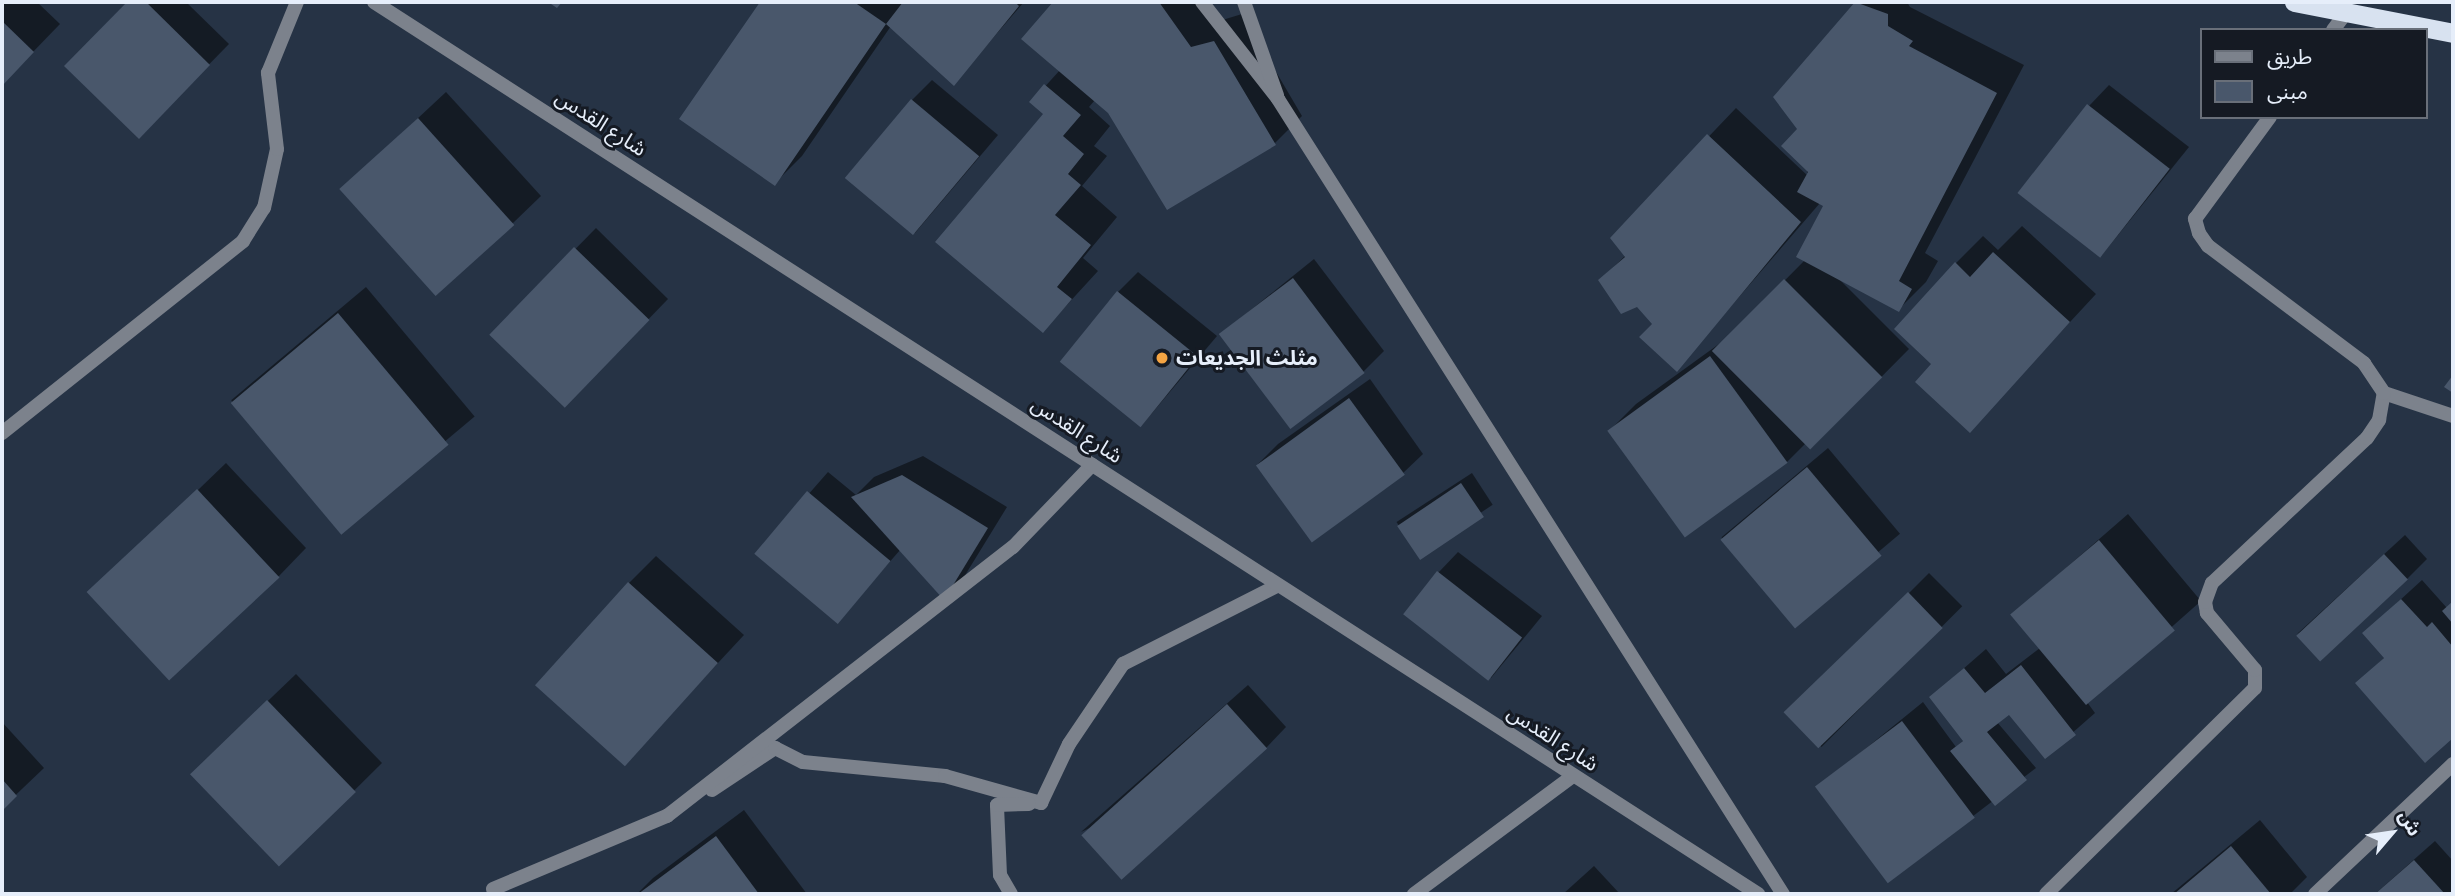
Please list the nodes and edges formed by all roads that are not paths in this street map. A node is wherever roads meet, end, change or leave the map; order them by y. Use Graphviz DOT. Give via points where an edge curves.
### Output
graph roads {
  1 [pos="297,2"];
  2 [pos="374,2"];
  3 [pos="1202,2"];
  4 [pos="1244,2"];
  5 [pos="2294,2"];
  6 [pos="2346,12"];
  7 [pos="2334,28"];
  8 [pos="2453,33"];
  9 [pos="1278,99"];
  10 [pos="2269,119"];
  11 [pos="2384,393"];
  12 [pos="2453,416"];
  13 [pos="2,433"];
  14 [pos="1092,464"];
  15 [pos="1277,586"];
  16 [pos="2453,764"];
  17 [pos="1573,776"];
  18 [pos="1041,803"];
  19 [pos="667,816"];
  20 [pos="493,889"];
  21 [pos="1012,894"];
  22 [pos="1414,894"];
  23 [pos="1758,894"];
  24 [pos="1783,894"];
  25 [pos="2046,894"];
  26 [pos="2315,894"];
  1 -- 13 [label="street" via="268,73 276,149 264,208 243,241"];
  2 -- 14 [label="street, شارع القدس"];
  3 -- 9 [label="street"];
  4 -- 9 [label="street"];
  5 -- 6 [label="highway"];
  6 -- 7 [label="street"];
  6 -- 8 [label="highway"];
  9 -- 24 [label="street"];
  10 -- 11 [label="street" via="2195,219 2199,233 2208,246 2364,362"];
  11 -- 12 [label="street"];
  11 -- 25 [label="street" via="2379,420 2368,438 2212,583 2205,602 2207,613 2255,670 2255,688"];
  14 -- 15 [label="street, شارع القدس"];
  14 -- 19 [label="street" via="1013,547"];
  15 -- 17 [label="street, شارع القدس"];
  15 -- 18 [label="street" via="1123,664 1069,744"];
  16 -- 26 [label="street"];
  17 -- 22 [label="street"];
  17 -- 23 [label="street, شارع القدس"];
  18 -- 19 [label="street" via="945,776 803,762 775,748 746,771"];
  18 -- 21 [label="street" via="997,805 1000,875"];
  19 -- 20 [label="street"];
}
